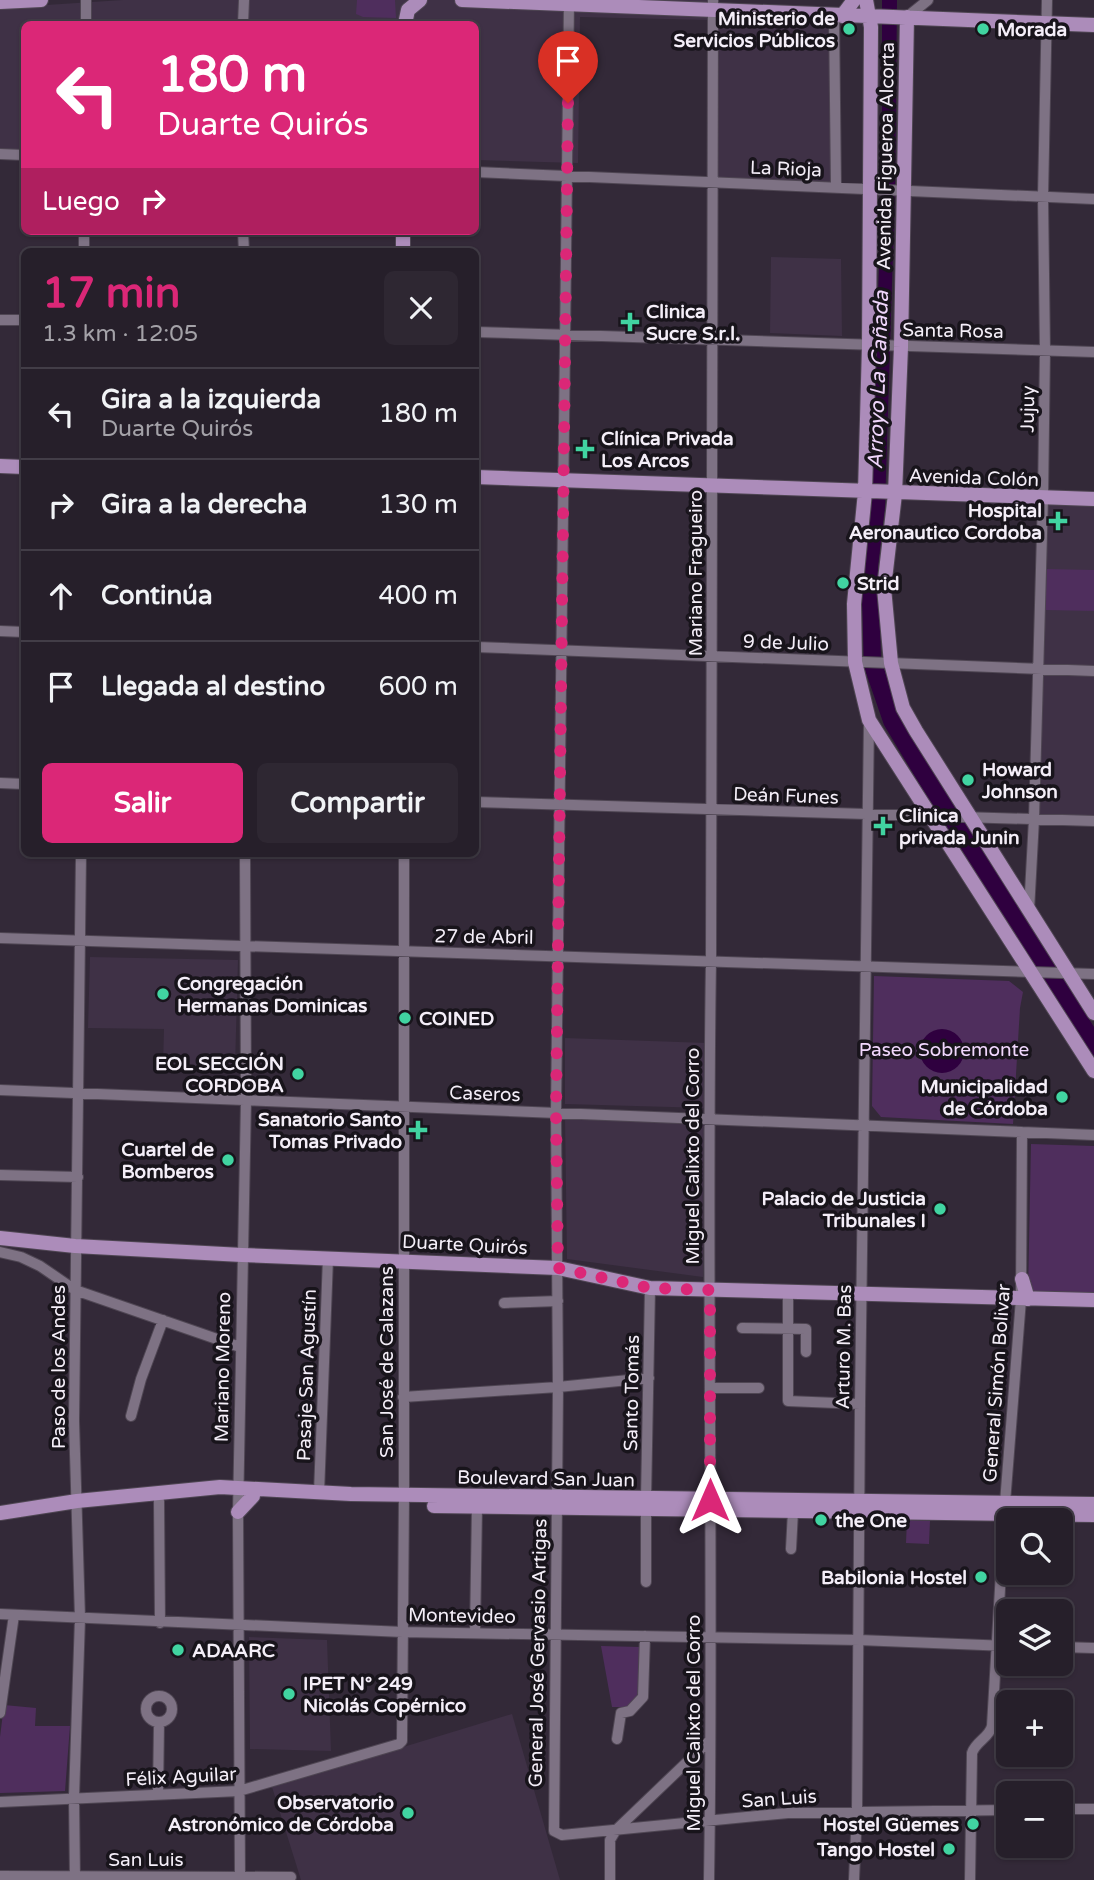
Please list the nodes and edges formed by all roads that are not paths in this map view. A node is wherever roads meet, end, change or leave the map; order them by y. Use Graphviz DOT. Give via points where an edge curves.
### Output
graph roads {
  1 [pos="41,0"];
  2 [pos="86,0"];
  3 [pos="244,0"];
  4 [pos="401,0"];
  5 [pos="420,0"];
  6 [pos="463,0"];
  7 [pos="854,0"];
  8 [pos="866,0"];
  9 [pos="928,0"];
  10 [pos="1047,0"];
  11 [pos="0,2"];
  12 [pos="569,3"];
  13 [pos="714,5"];
  14 [pos="838,16"];
  15 [pos="869,16"];
  16 [pos="906,17"];
  17 [pos="86,21"];
  18 [pos="243,21"];
  19 [pos="404,21"];
  20 [pos="405,21"];
  21 [pos="1047,23"];
  22 [pos="1094,25"];
  23 [pos="0,154"];
  24 [pos="21,155"];
  25 [pos="479,172"];
  26 [pos="567,176"];
  27 [pos="713,183"];
  28 [pos="836,188"];
  29 [pos="872,189"];
  30 [pos="902,190"];
  31 [pos="1043,197"];
  32 [pos="1094,200"];
  33 [pos="0,320"];
  34 [pos="21,320"];
  35 [pos="479,332"];
  36 [pos="565,334"];
  37 [pos="713,339"];
  38 [pos="869,346"];
  39 [pos="901,347"];
  40 [pos="1045,350"];
  41 [pos="1094,352"];
  42 [pos="0,457"];
  43 [pos="21,458"];
  44 [pos="0,466"];
  45 [pos="21,467"];
  46 [pos="479,477"];
  47 [pos="563,480"];
  48 [pos="712,485"];
  49 [pos="865,492"];
  50 [pos="895,494"];
  51 [pos="1043,498"];
  52 [pos="1094,499"];
  53 [pos="0,631"];
  54 [pos="21,632"];
  55 [pos="479,648"];
  56 [pos="561,651"];
  57 [pos="712,657"];
  58 [pos="855,662"];
  59 [pos="891,663"];
  60 [pos="1038,668"];
  61 [pos="1094,671"];
  62 [pos="869,720"];
  63 [pos="0,783"];
  64 [pos="21,784"];
  65 [pos="479,803"];
  66 [pos="559,804"];
  67 [pos="712,810"];
  68 [pos="867,815"];
  69 [pos="931,818"];
  70 [pos="971,819"];
  71 [pos="1034,819"];
  72 [pos="1094,821"];
  73 [pos="81,857"];
  74 [pos="245,857"];
  75 [pos="404,857"];
  76 [pos="1029,911"];
  77 [pos="0,938"];
  78 [pos="80,940"];
  79 [pos="246,946"];
  80 [pos="405,952"];
  81 [pos="559,956"];
  82 [pos="711,961"];
  83 [pos="866,966"];
  84 [pos="1031,971"];
  85 [pos="1071,974"];
  86 [pos="1094,974"];
  87 [pos="1094,1013"];
  88 [pos="1094,1071"];
  89 [pos="0,1090"];
  90 [pos="79,1093"];
  91 [pos="246,1100"];
  92 [pos="403,1108"];
  93 [pos="556,1113"];
  94 [pos="708,1119"];
  95 [pos="864,1125"];
  96 [pos="1022,1132"];
  97 [pos="1094,1135"];
  98 [pos="0,1175"];
  99 [pos="78,1177"];
  100 [pos="0,1238"];
  101 [pos="75,1246"];
  102 [pos="0,1252"];
  103 [pos="242,1255"];
  104 [pos="328,1258"];
  105 [pos="404,1260"];
  106 [pos="558,1268"];
  107 [pos="1022,1279"];
  108 [pos="650,1288"];
  109 [pos="75,1290"];
  110 [pos="710,1290"];
  111 [pos="788,1292"];
  112 [pos="861,1295"];
  113 [pos="1024,1299"];
  114 [pos="1094,1300"];
  115 [pos="558,1301"];
  116 [pos="504,1303"];
  117 [pos="163,1320"];
  118 [pos="742,1328"];
  119 [pos="789,1328"];
  120 [pos="240,1347"];
  121 [pos="806,1352"];
  122 [pos="649,1378"];
  123 [pos="558,1387"];
  124 [pos="710,1388"];
  125 [pos="759,1388"];
  126 [pos="403,1397"];
  127 [pos="860,1404"];
  128 [pos="131,1416"];
  129 [pos="243,1493"];
  130 [pos="319,1493"];
  131 [pos="404,1500"];
  132 [pos="159,1501"];
  133 [pos="556,1503"];
  134 [pos="646,1504"];
  135 [pos="1094,1504"];
  136 [pos="710,1505"];
  137 [pos="77,1506"];
  138 [pos="477,1506"];
  139 [pos="860,1507"];
  140 [pos="1005,1508"];
  141 [pos="793,1511"];
  142 [pos="238,1512"];
  143 [pos="0,1513"];
  144 [pos="1073,1513"];
  145 [pos="1094,1515"];
  146 [pos="0,1521"];
  147 [pos="791,1549"];
  148 [pos="646,1582"];
  149 [pos="0,1614"];
  150 [pos="14,1615"];
  151 [pos="80,1618"];
  152 [pos="160,1623"];
  153 [pos="239,1626"];
  154 [pos="403,1632"];
  155 [pos="475,1633"];
  156 [pos="555,1634"];
  157 [pos="645,1636"];
  158 [pos="711,1637"];
  159 [pos="859,1640"];
  160 [pos="996,1646"];
  161 [pos="1073,1647"];
  162 [pos="1094,1648"];
  163 [pos="998,1676"];
  164 [pos="0,1713"];
  165 [pos="159,1722"];
  166 [pos="617,1739"];
  167 [pos="709,1741"];
  168 [pos="399,1744"];
  169 [pos="239,1791"];
  170 [pos="158,1795"];
  171 [pos="74,1797"];
  172 [pos="0,1802"];
  173 [pos="1094,1809"];
  174 [pos="996,1810"];
  175 [pos="1073,1810"];
  176 [pos="857,1811"];
  177 [pos="971,1811"];
  178 [pos="710,1820"];
  179 [pos="615,1830"];
  180 [pos="554,1831"];
  181 [pos="0,1876"];
  182 [pos="292,1877"];
  183 [pos="75,1878"];
  184 [pos="240,1878"];
  185 [pos="610,1880"];
  186 [pos="709,1880"];
  187 [pos="854,1880"];
  188 [pos="970,1880"];
  1 -- 11 [label="main road"];
  2 -- 17 [label="street"];
  3 -- 18 [label="street"];
  4 -- 19 [label="main road"];
  5 -- 20 [label="main road" via="408,10"];
  6 -- 12 [label="main road"];
  7 -- 14 [label="main road"];
  8 -- 15 [label="main road, Avenida Figueroa Alcorta"];
  9 -- 16 [label="street"];
  10 -- 21 [label="street, Jujuy"];
  12 -- 13 [label="main road"];
  12 -- 26 [label="street, General José Gervasio Artigas"];
  13 -- 14 [label="main road"];
  13 -- 27 [label="street, Mariano Fragueiro"];
  14 -- 15 [label="main road"];
  14 -- 28 [label="street"];
  15 -- 16 [label="main road"];
  15 -- 29 [label="main road, Avenida Figueroa Alcorta"];
  16 -- 21 [label="main road"];
  16 -- 30 [label="main road, Avenida Figueroa Alcorta"];
  21 -- 22 [label="main road"];
  21 -- 31 [label="street, Jujuy"];
  23 -- 24 [label="street"];
  25 -- 26 [label="street, La Rioja"];
  26 -- 27 [label="street, La Rioja"];
  26 -- 36 [label="street, General José Gervasio Artigas"];
  27 -- 28 [label="street, La Rioja"];
  27 -- 37 [label="street, Mariano Fragueiro"];
  28 -- 29 [label="street, La Rioja"];
  29 -- 30 [label="street, La Rioja"];
  29 -- 38 [label="main road, Avenida Figueroa Alcorta"];
  30 -- 31 [label="street, La Rioja"];
  30 -- 39 [label="main road, Avenida Figueroa Alcorta"];
  31 -- 32 [label="street, La Rioja"];
  31 -- 40 [label="street, Jujuy"];
  33 -- 34 [label="street"];
  35 -- 36 [label="street, Santa Rosa"];
  36 -- 37 [label="street, Santa Rosa"];
  36 -- 47 [label="street, General José Gervasio Artigas"];
  37 -- 38 [label="street, Santa Rosa"];
  37 -- 48 [label="street, Mariano Fragueiro"];
  38 -- 39 [label="street, Santa Rosa"];
  38 -- 49 [label="main road, Avenida Figueroa Alcorta"];
  39 -- 40 [label="street, Santa Rosa"];
  39 -- 50 [label="main road, Avenida Figueroa Alcorta"];
  40 -- 41 [label="street, Santa Rosa"];
  40 -- 51 [label="street, Jujuy"];
  42 -- 43 [label="main road"];
  44 -- 45 [label="main road"];
  46 -- 47 [label="main road, Avenida Colón"];
  47 -- 48 [label="main road, Avenida Colón"];
  47 -- 56 [label="street, General José Gervasio Artigas"];
  48 -- 49 [label="main road, Avenida Colón"];
  48 -- 57 [label="street, Mariano Fragueiro"];
  49 -- 50 [label="main road, Avenida Colón"];
  49 -- 58 [label="main road, Avenida Figueroa Alcorta" via="854,589"];
  50 -- 51 [label="main road, Avenida Colón"];
  50 -- 59 [label="main road, Avenida Figueroa Alcorta" via="884,588"];
  51 -- 52 [label="main road, Avenida Colón"];
  51 -- 60 [label="street, Jujuy"];
  53 -- 54 [label="street"];
  55 -- 56 [label="street, 9 de Julio"];
  56 -- 57 [label="street, 9 de Julio"];
  56 -- 66 [label="street, General José Gervasio Artigas"];
  57 -- 58 [label="street, 9 de Julio"];
  57 -- 67 [label="street, Mariano Fragueiro"];
  58 -- 59 [label="street, 9 de Julio"];
  58 -- 62 [label="main road, Avenida Figueroa Alcorta"];
  59 -- 60 [label="street, 9 de Julio"];
  59 -- 70 [label="main road, Avenida Figueroa Alcorta" via="903,708"];
  60 -- 61 [label="street, 9 de Julio"];
  60 -- 71 [label="street, Jujuy"];
  62 -- 68 [label="street, Arturo M. Bas"];
  62 -- 69 [label="main road, Avenida Figueroa Alcorta"];
  63 -- 64 [label="street"];
  65 -- 66 [label="street, Deán Funes"];
  66 -- 67 [label="street, Deán Funes"];
  66 -- 81 [label="street, General José Gervasio Artigas"];
  67 -- 68 [label="street, Deán Funes"];
  67 -- 82 [label="street, Miguel Calixto del Corro"];
  68 -- 69 [label="street, Deán Funes"];
  68 -- 83 [label="street, Arturo M. Bas"];
  69 -- 70 [label="street, Deán Funes"];
  69 -- 84 [label="main road, Avenida Figueroa Alcorta"];
  70 -- 71 [label="street, Deán Funes"];
  70 -- 76 [label="main road, Avenida Figueroa Alcorta"];
  71 -- 72 [label="street, Deán Funes"];
  71 -- 76 [label="street, Jujuy"];
  73 -- 78 [label="street, Paso de los Andes"];
  74 -- 79 [label="street, Mariano Moreno"];
  75 -- 80 [label="street, San José de Calazans"];
  76 -- 85 [label="main road, Avenida Figueroa Alcorta"];
  77 -- 78 [label="street, 27 de Abril"];
  78 -- 79 [label="street, 27 de Abril"];
  78 -- 90 [label="street, Paso de los Andes"];
  79 -- 80 [label="street, 27 de Abril"];
  79 -- 91 [label="street, Mariano Moreno"];
  80 -- 81 [label="street, 27 de Abril"];
  80 -- 92 [label="street, San José de Calazans"];
  81 -- 82 [label="street, 27 de Abril"];
  81 -- 93 [label="street, General José Gervasio Artigas"];
  82 -- 83 [label="street, 27 de Abril"];
  82 -- 94 [label="street, Miguel Calixto del Corro"];
  83 -- 84 [label="street, 27 de Abril"];
  83 -- 95 [label="street, Arturo M. Bas"];
  84 -- 85 [label="street, 27 de Abril"];
  84 -- 88 [label="main road, Avenida Figueroa Alcorta"];
  85 -- 86 [label="street, 27 de Abril"];
  85 -- 87 [label="main road, Avenida Figueroa Alcorta"];
  89 -- 90 [label="street, Caseros"];
  90 -- 91 [label="street, Caseros"];
  90 -- 99 [label="street, Paso de los Andes"];
  91 -- 92 [label="street, Caseros"];
  91 -- 103 [label="street, Mariano Moreno"];
  92 -- 93 [label="street, Caseros"];
  92 -- 105 [label="street, San José de Calazans"];
  93 -- 94 [label="street, Caseros"];
  93 -- 106 [label="street, General José Gervasio Artigas"];
  94 -- 95 [label="street, Caseros"];
  94 -- 110 [label="street, Miguel Calixto del Corro"];
  95 -- 96 [label="street, Caseros"];
  95 -- 112 [label="street, Arturo M. Bas"];
  96 -- 97 [label="street, Caseros"];
  96 -- 107 [label="street, General Simón Bolivar"];
  98 -- 99 [label="street"];
  99 -- 101 [label="street, Paso de los Andes"];
  100 -- 101 [label="main road, Duarte Quirós"];
  101 -- 103 [label="main road, Duarte Quirós"];
  101 -- 109 [label="street, Paso de los Andes"];
  102 -- 109 [label="street" via="40,1266"];
  103 -- 104 [label="main road, Duarte Quirós"];
  103 -- 120 [label="street, Mariano Moreno"];
  104 -- 105 [label="main road, Duarte Quirós"];
  104 -- 130 [label="street, Pasaje San Agustín"];
  105 -- 106 [label="main road, Duarte Quirós"];
  105 -- 126 [label="street, San José de Calazans"];
  106 -- 108 [label="main road, Duarte Quirós"];
  106 -- 115 [label="street, General José Gervasio Artigas"];
  107 -- 113 [label="main road"];
  108 -- 110 [label="main road, Duarte Quirós"];
  108 -- 122 [label="street, Santo Tomás"];
  109 -- 117 [label="street"];
  109 -- 137 [label="street, Paso de los Andes"];
  110 -- 111 [label="main road, Duarte Quirós"];
  110 -- 124 [label="street, Miguel Calixto del Corro"];
  111 -- 112 [label="main road, Duarte Quirós"];
  111 -- 119 [label="street"];
  112 -- 113 [label="main road, Duarte Quirós"];
  112 -- 127 [label="street, Arturo M. Bas"];
  113 -- 114 [label="main road, Duarte Quirós"];
  113 -- 140 [label="street, General Simón Bolivar"];
  115 -- 116 [label="street"];
  115 -- 123 [label="street, General José Gervasio Artigas"];
  117 -- 120 [label="street"];
  117 -- 128 [label="street"];
  118 -- 119 [label="street"];
  119 -- 121 [label="street" via="806,1329"];
  119 -- 127 [label="street" via="788,1401"];
  120 -- 129 [label="street, Mariano Moreno"];
  122 -- 123 [label="street"];
  122 -- 134 [label="street, Santo Tomás"];
  123 -- 126 [label="street"];
  123 -- 133 [label="street, General José Gervasio Artigas"];
  124 -- 125 [label="street"];
  124 -- 136 [label="street, Miguel Calixto del Corro"];
  126 -- 131 [label="street, San José de Calazans"];
  127 -- 139 [label="street, Arturo M. Bas"];
  129 -- 130 [label="main road, Boulevard San Juan"];
  129 -- 131 [label="main road, Boulevard San Juan"];
  129 -- 132 [label="main road, Boulevard San Juan"];
  129 -- 137 [label="main road, Boulevard San Juan"];
  129 -- 142 [label="main road"];
  130 -- 131 [label="main road, Boulevard San Juan"];
  131 -- 133 [label="main road, Boulevard San Juan"];
  131 -- 138 [label="main road, Boulevard San Juan"];
  131 -- 154 [label="street, San José de Calazans"];
  132 -- 137 [label="main road, Boulevard San Juan"];
  132 -- 152 [label="street"];
  133 -- 134 [label="main road, Boulevard San Juan"];
  133 -- 138 [label="main road, Boulevard San Juan"];
  133 -- 156 [label="street, General José Gervasio Artigas"];
  134 -- 136 [label="main road, Boulevard San Juan"];
  134 -- 148 [label="street, Santo Tomás"];
  135 -- 140 [label="main road, Boulevard San Juan"];
  136 -- 139 [label="main road, Boulevard San Juan"];
  136 -- 141 [label="main road, Boulevard San Juan"];
  136 -- 158 [label="street, Miguel Calixto del Corro"];
  137 -- 143 [label="main road, Boulevard San Juan"];
  137 -- 146 [label="main road, Boulevard San Juan"];
  137 -- 151 [label="street, Paso de los Andes"];
  138 -- 155 [label="street"];
  139 -- 140 [label="main road, Boulevard San Juan"];
  139 -- 141 [label="main road, Boulevard San Juan"];
  139 -- 159 [label="street, Arturo M. Bas"];
  141 -- 147 [label="street"];
  142 -- 153 [label="street"];
  144 -- 145 [label="main road, Boulevard San Juan"];
  149 -- 150 [label="street, Montevideo"];
  150 -- 151 [label="street, Montevideo"];
  150 -- 164 [label="street"];
  151 -- 152 [label="street, Montevideo"];
  151 -- 171 [label="street, Paso de los Andes"];
  152 -- 153 [label="street, Montevideo"];
  153 -- 154 [label="street, Montevideo"];
  153 -- 169 [label="street"];
  154 -- 155 [label="street, Montevideo"];
  154 -- 168 [label="street, San José de Calazans"];
  155 -- 156 [label="street, Montevideo"];
  156 -- 157 [label="street, Montevideo"];
  156 -- 180 [label="street, General José Gervasio Artigas"];
  157 -- 158 [label="street, Montevideo"];
  157 -- 166 [label="street" via="643,1697 621,1713"];
  158 -- 159 [label="street, Montevideo"];
  158 -- 167 [label="street, Miguel Calixto del Corro"];
  159 -- 160 [label="street, Montevideo"];
  159 -- 176 [label="street, Arturo M. Bas"];
  161 -- 162 [label="street"];
  163 -- 177 [label="street, General Simón Bolivar" via="992,1727 972,1753"];
  165 -- 170 [label="street"];
  167 -- 178 [label="street, Miguel Calixto del Corro"];
  167 -- 179 [label="street"];
  168 -- 169 [label="street, Félix Aguilar"];
  169 -- 170 [label="street, Félix Aguilar"];
  169 -- 184 [label="street"];
  170 -- 171 [label="street, Félix Aguilar"];
  171 -- 172 [label="street, Félix Aguilar"];
  171 -- 183 [label="street, Paso de los Andes"];
  173 -- 175 [label="street"];
  174 -- 177 [label="street, San Luis"];
  176 -- 177 [label="street, San Luis"];
  176 -- 178 [label="street, San Luis"];
  176 -- 187 [label="street, Arturo M. Bas"];
  177 -- 188 [label="street, General Simón Bolivar"];
  178 -- 179 [label="street, San Luis"];
  178 -- 186 [label="street, Miguel Calixto del Corro"];
  179 -- 180 [label="street, San Luis" via="562,1835"];
  179 -- 185 [label="street" via="610,1840"];
  181 -- 183 [label="street, San Luis"];
  182 -- 184 [label="street, San Luis"];
  183 -- 184 [label="street, San Luis"];
}
